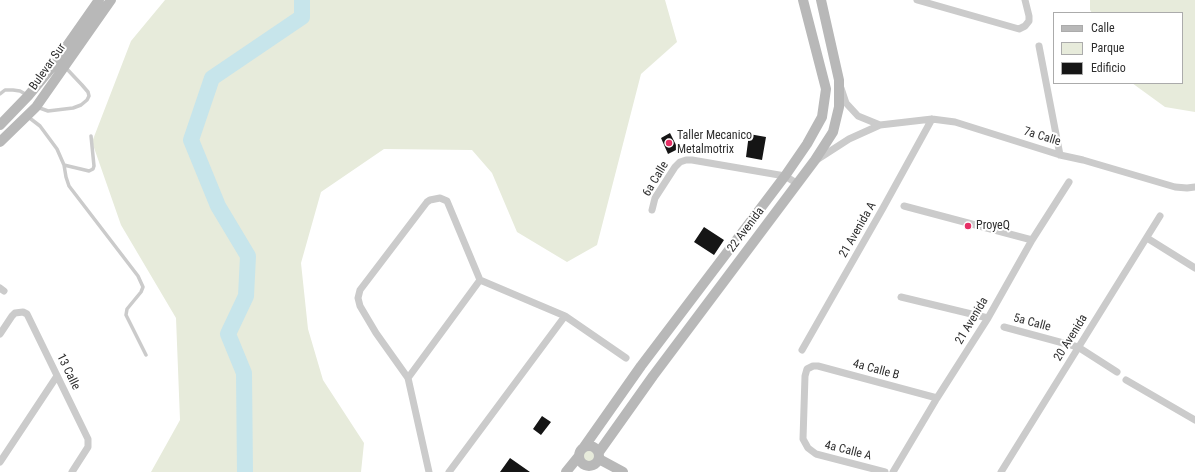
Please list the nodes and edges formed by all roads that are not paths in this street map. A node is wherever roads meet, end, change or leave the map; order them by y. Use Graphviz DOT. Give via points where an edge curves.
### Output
graph roads {
  1 [pos="99,0"];
  2 [pos="111,0"];
  3 [pos="803,0"];
  4 [pos="821,0"];
  5 [pos="917,0"];
  6 [pos="1025,0"];
  7 [pos="1038,46"];
  8 [pos="64,66"];
  9 [pos="839,80"];
  10 [pos="0,94"];
  11 [pos="28,96"];
  12 [pos="36,107"];
  13 [pos="27,115"];
  14 [pos="932,119"];
  15 [pos="1,122"];
  16 [pos="880,125"];
  17 [pos="91,136"];
  18 [pos="0,142"];
  19 [pos="1060,154"];
  20 [pos="815,160"];
  21 [pos="64,165"];
  22 [pos="785,176"];
  23 [pos="1069,182"];
  24 [pos="798,184"];
  25 [pos="1195,187"];
  26 [pos="904,206"];
  27 [pos="652,210"];
  28 [pos="1160,216"];
  29 [pos="1146,238"];
  30 [pos="1032,240"];
  31 [pos="1195,268"];
  32 [pos="480,280"];
  33 [pos="901,297"];
  34 [pos="566,316"];
  35 [pos="988,318"];
  36 [pos="1004,327"];
  37 [pos="0,334"];
  38 [pos="1078,347"];
  39 [pos="802,350"];
  40 [pos="146,355"];
  41 [pos="626,358"];
  42 [pos="641,366"];
  43 [pos="1117,372"];
  44 [pos="57,376"];
  45 [pos="653,376"];
  46 [pos="408,378"];
  47 [pos="1126,380"];
  48 [pos="937,398"];
  49 [pos="1195,420"];
  50 [pos="808,448"];
  51 [pos="581,451"];
  52 [pos="0,462"];
  53 [pos="593,463"];
  54 [pos="72,472"];
  55 [pos="429,472"];
  56 [pos="449,472"];
  57 [pos="566,472"];
  58 [pos="603,472"];
  59 [pos="623,472"];
  60 [pos="884,472"];
  61 [pos="893,472"];
  62 [pos="1001,472"];
  1 -- 11 [label="street, Bulevar Sur" via="52,67"];
  2 -- 8 [label="street, Bulevar Sur"];
  3 -- 22 [label="street, 22 Avenida" via="826,89 822,117"];
  4 -- 9 [label="street, 22 Avenida"];
  5 -- 6 [label="street" via="1019,29 1029,21"];
  7 -- 19 [label="street"];
  8 -- 12 [label="street, Bulevar Sur"];
  8 -- 12 [label="lane" via="88,92 87,100 72,108 48,111"];
  9 -- 16 [label="street, 7a Calle" via="850,108 858,116"];
  9 -- 20 [label="street, 22 Avenida" via="839,107 833,132"];
  10 -- 11 [label="lane" via="5,90 13,90"];
  11 -- 15 [label="street, Bulevar Sur"];
  12 -- 13 [label="street, Bulevar Sur"];
  13 -- 18 [label="street, Bulevar Sur"];
  13 -- 21 [label="lane" via="40,126 57,149"];
  14 -- 16 [label="street, 7a Calle"];
  14 -- 19 [label="street, 7a Calle" via="955,122"];
  14 -- 39 [label="street, 21 Avenida A"];
  16 -- 20 [label="street, 7a Calle" via="849,139"];
  17 -- 21 [label="lane" via="93,169 90,171"];
  19 -- 25 [label="street, 7a Calle" via="1175,187"];
  20 -- 24 [label="street, 22 Avenida"];
  21 -- 40 [label="lane" via="69,186 138,276 143,287 127,309 126,315"];
  22 -- 24 [label="street, 6a Calle"];
  22 -- 27 [label="street, 6a Calle" via="686,160 675,167 655,198"];
  22 -- 42 [label="street, 22 Avenida"];
  23 -- 30 [label="street, 21 Avenida"];
  24 -- 45 [label="street, 22 Avenida"];
  26 -- 30 [label="street"];
  28 -- 29 [label="street, 20 Avenida"];
  29 -- 31 [label="street"];
  29 -- 38 [label="street, 20 Avenida"];
  30 -- 35 [label="street, 21 Avenida"];
  32 -- 34 [label="street"];
  32 -- 46 [label="street"];
  32 -- 46 [label="street" via="447,201 440,198 430,200 360,290 358,298 376,334"];
  33 -- 35 [label="street"];
  34 -- 41 [label="street"];
  34 -- 56 [label="street"];
  35 -- 48 [label="street, 21 Avenida"];
  36 -- 38 [label="street, 5a Calle"];
  37 -- 44 [label="street, 13 Calle" via="13,314 27,314"];
  38 -- 43 [label="street, 5a Calle"];
  38 -- 62 [label="street, 20 Avenida"];
  42 -- 45 [label="street"];
  42 -- 51 [label="street, 22 Avenida"];
  44 -- 52 [label="street"];
  44 -- 54 [label="street, 13 Calle" via="88,439 88,447"];
  45 -- 53 [label="street, 22 Avenida"];
  46 -- 55 [label="street"];
  47 -- 49 [label="street"];
  48 -- 50 [label="street, 4a Calle B" via="813,366 806,371 805,376 803,439"];
  48 -- 61 [label="street, 21 Avenida"];
  50 -- 60 [label="street, 4a Calle A" via="820,456"];
  51 -- 53 [label="street" via="580,462 586,466"];
  51 -- 53 [label="street" via="594,447"];
  51 -- 57 [label="street, 22 Avenida"];
  53 -- 58 [label="street"];
  53 -- 59 [label="street"];
}
